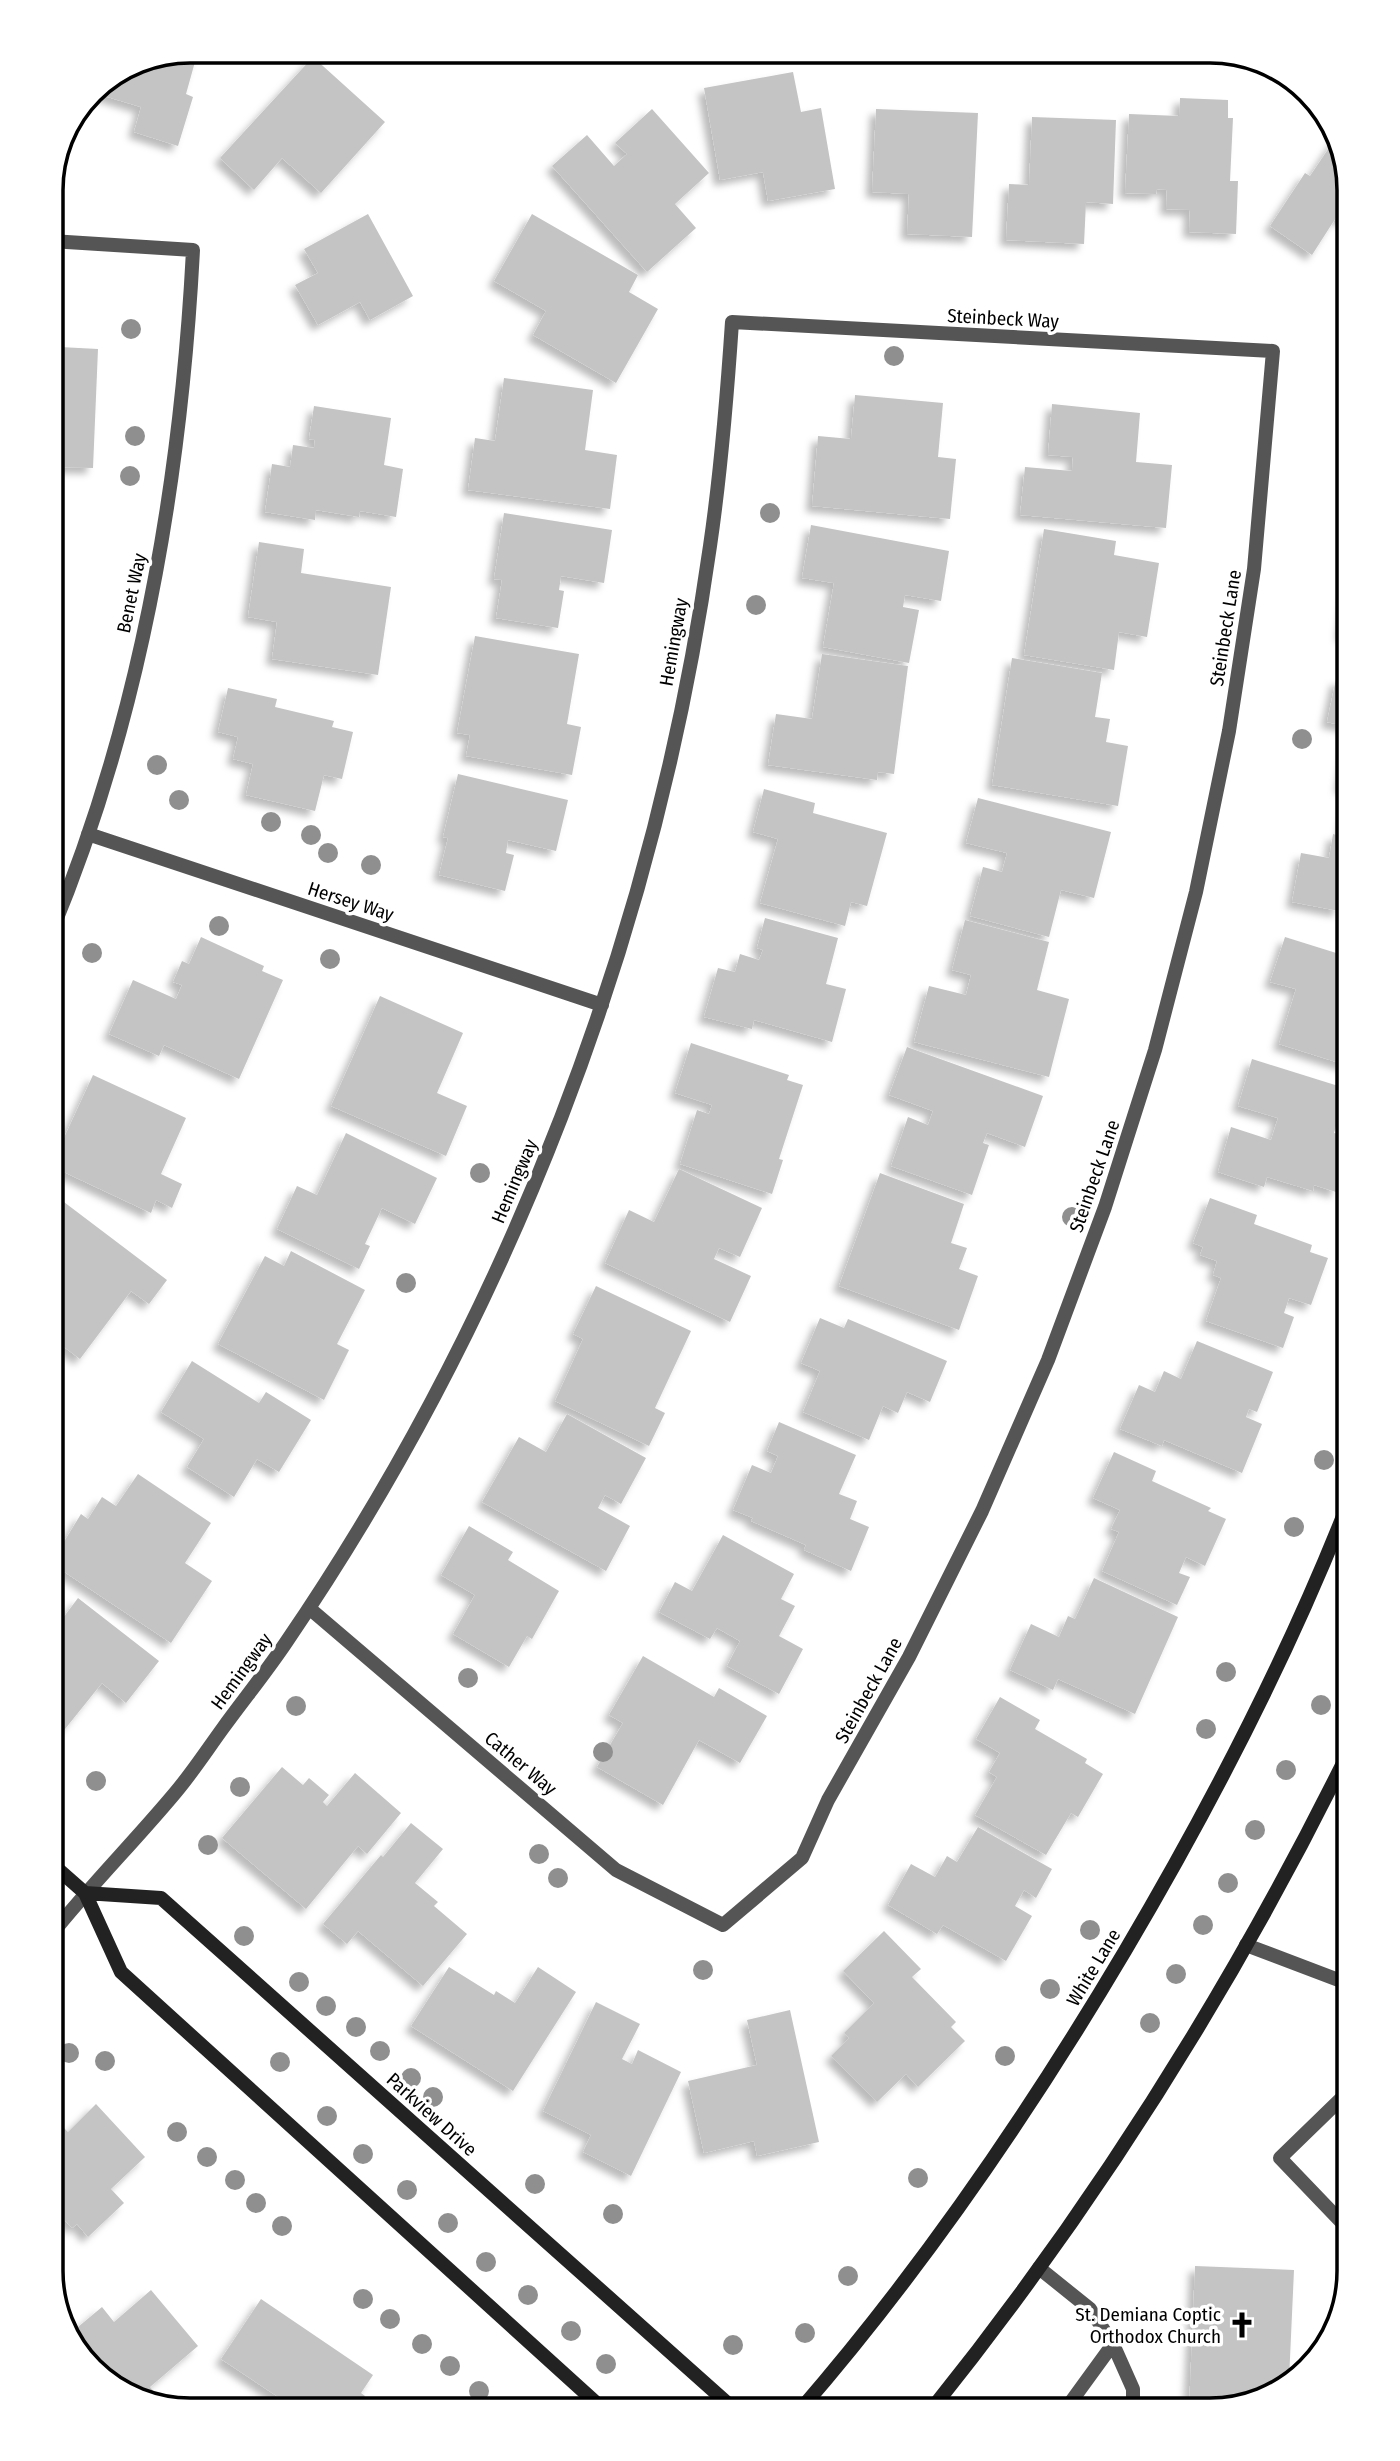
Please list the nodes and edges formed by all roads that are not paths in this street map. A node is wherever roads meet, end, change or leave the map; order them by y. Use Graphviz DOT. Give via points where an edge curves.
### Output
graph roads {
  1 [pos="63,243"];
  2 [pos="732,322"];
  3 [pos="1273,351"];
  4 [pos="88,834"];
  5 [pos="63,901"];
  6 [pos="602,1005"];
  7 [pos="1337,1532"];
  8 [pos="309,1608"];
  9 [pos="1337,1774"];
  10 [pos="63,1874"];
  11 [pos="85,1893"];
  12 [pos="63,1920"];
  13 [pos="723,1925"];
  14 [pos="1246,1945"];
  15 [pos="1337,1979"];
  16 [pos="1337,2103"];
  17 [pos="1337,2217"];
  18 [pos="1039,2268"];
  19 [pos="1113,2344"];
  20 [pos="591,2398"];
  21 [pos="722,2398"];
  22 [pos="810,2398"];
  23 [pos="940,2398"];
  24 [pos="1074,2398"];
  25 [pos="1133,2398"];
  1 -- 4 [label="street, Benet Way" via="193,250 179,428 157,569 126,709"];
  2 -- 3 [label="street, Steinbeck Way"];
  2 -- 6 [label="street, Hemingway" via="710,547 678,725 646,857"];
  3 -- 13 [label="street, Steinbeck Lane" via="1254,569 1229,731 1169,998 1105,1207 1037,1385 982,1511 909,1657 828,1800 802,1858"];
  4 -- 5 [label="street, Benet Way"];
  4 -- 6 [label="street, Hersey Way"];
  6 -- 8 [label="street, Hemingway" via="521,1216 464,1339 377,1498"];
  7 -- 22 [label="main road, White Lane" via="1256,1710 1171,1873 1077,2032 976,2186 866,2334"];
  8 -- 11 [label="street, Hemingway" via="177,1791"];
  8 -- 13 [label="street, Cather Way" via="616,1870"];
  9 -- 14 [label="main road"];
  10 -- 11 [label="main road"];
  11 -- 12 [label="street, Hemingway"];
  11 -- 20 [label="main road" via="121,1972"];
  11 -- 21 [label="main road, Parkview Drive" via="161,1898"];
  14 -- 15 [label="street"];
  14 -- 18 [label="main road" via="1170,2075"];
  16 -- 17 [label="street" via="1280,2158"];
  18 -- 19 [label="street" via="1090,2309"];
  18 -- 23 [label="main road"];
  19 -- 24 [label="street"];
  19 -- 25 [label="street"];
}
